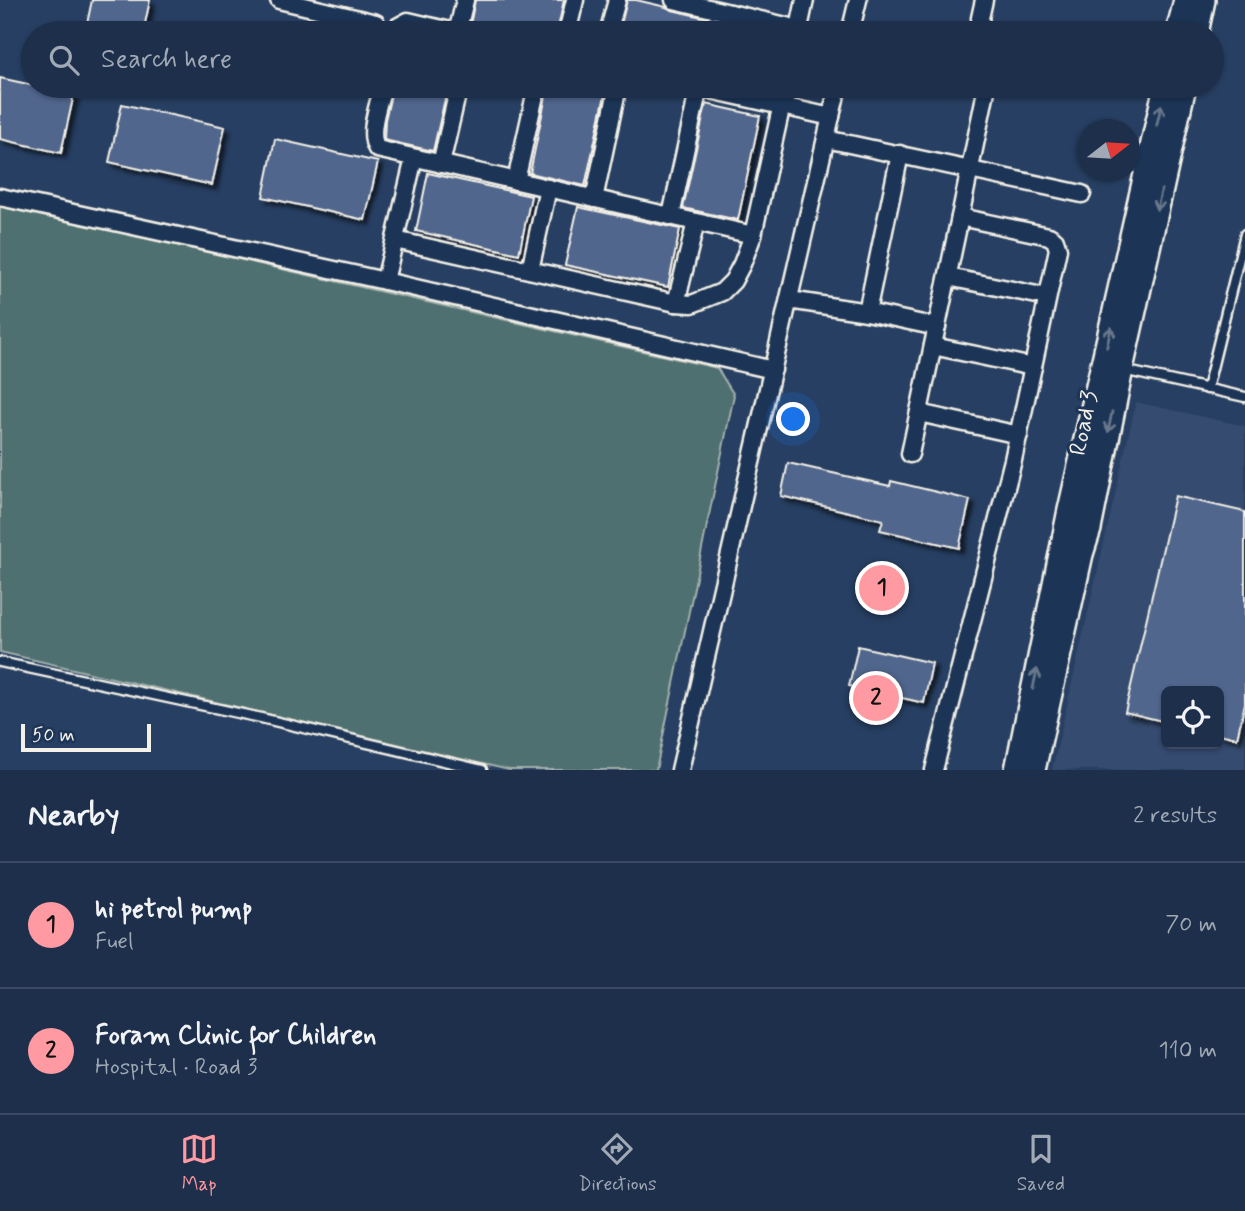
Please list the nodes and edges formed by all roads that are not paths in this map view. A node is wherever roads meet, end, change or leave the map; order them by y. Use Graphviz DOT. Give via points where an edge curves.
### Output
graph roads {
  1 [pos="279,0"];
  2 [pos="465,0"];
  3 [pos="575,0"];
  4 [pos="617,0"];
  5 [pos="674,0"];
  6 [pos="805,0"];
  7 [pos="858,0"];
  8 [pos="984,0"];
  9 [pos="1186,0"];
  10 [pos="1203,0"];
  11 [pos="731,13"];
  12 [pos="368,21"];
  13 [pos="461,21"];
  14 [pos="570,21"];
  15 [pos="611,21"];
  16 [pos="729,21"];
  17 [pos="761,21"];
  18 [pos="800,21"];
  19 [pos="853,21"];
  20 [pos="981,21"];
  21 [pos="1181,21"];
  22 [pos="1199,21"];
  23 [pos="380,98"];
  24 [pos="456,98"];
  25 [pos="534,98"];
  26 [pos="615,98"];
  27 [pos="694,98"];
  28 [pos="755,98"];
  29 [pos="783,98"];
  30 [pos="835,98"];
  31 [pos="985,98"];
  32 [pos="1164,98"];
  33 [pos="1181,98"];
  34 [pos="782,105"];
  35 [pos="831,117"];
  36 [pos="826,139"];
  37 [pos="900,154"];
  38 [pos="414,158"];
  39 [pos="441,164"];
  40 [pos="970,169"];
  41 [pos="516,181"];
  42 [pos="548,188"];
  43 [pos="1082,194"];
  44 [pos="0,197"];
  45 [pos="594,199"];
  46 [pos="671,216"];
  47 [pos="960,217"];
  48 [pos="696,222"];
  49 [pos="1245,234"];
  50 [pos="753,235"];
  51 [pos="395,240"];
  52 [pos="530,270"];
  53 [pos="947,276"];
  54 [pos="385,281"];
  55 [pos="1047,298"];
  56 [pos="789,300"];
  57 [pos="676,303"];
  58 [pos="867,312"];
  59 [pos="937,327"];
  60 [pos="933,346"];
  61 [pos="1033,367"];
  62 [pos="1112,368"];
  63 [pos="773,370"];
  64 [pos="1207,388"];
  65 [pos="1245,397"];
  66 [pos="919,414"];
  67 [pos="1019,435"];
  68 [pos="910,454"];
  69 [pos="0,662"];
  70 [pos="482,770"];
  71 [pos="680,770"];
  72 [pos="934,770"];
  73 [pos="1017,770"];
  74 [pos="1033,770"];
  1 -- 12 [label="street"];
  2 -- 13 [label="street"];
  3 -- 14 [label="street"];
  4 -- 15 [label="street"];
  5 -- 11 [label="street"];
  6 -- 18 [label="street"];
  7 -- 19 [label="street"];
  8 -- 20 [label="street"];
  9 -- 21 [label="street"];
  10 -- 22 [label="street"];
  11 -- 16 [label="street"];
  11 -- 17 [label="street"];
  23 -- 38 [label="street" via="374,144 377,149"];
  24 -- 39 [label="street"];
  25 -- 41 [label="street"];
  26 -- 45 [label="street"];
  27 -- 46 [label="street"];
  28 -- 34 [label="street"];
  29 -- 34 [label="street"];
  30 -- 35 [label="street"];
  31 -- 40 [label="street"];
  62 -- 32 [label="street, Road 3, one-way"];
  33 -- 62 [label="street, Road 3, one-way"];
  34 -- 35 [label="street"];
  34 -- 50 [label="street"];
  35 -- 36 [label="street"];
  36 -- 37 [label="street"];
  36 -- 56 [label="street"];
  37 -- 40 [label="street"];
  37 -- 58 [label="street"];
  38 -- 39 [label="street"];
  38 -- 51 [label="street"];
  39 -- 41 [label="street"];
  40 -- 43 [label="street"];
  40 -- 47 [label="street"];
  41 -- 42 [label="street"];
  42 -- 45 [label="street"];
  42 -- 52 [label="street"];
  44 -- 54 [label="street"];
  45 -- 46 [label="street"];
  46 -- 48 [label="street"];
  47 -- 53 [label="street"];
  47 -- 55 [label="street" via="1055,240 1058,249"];
  48 -- 50 [label="street"];
  48 -- 57 [label="street"];
  49 -- 64 [label="lane"];
  50 -- 57 [label="street" via="733,281 722,292 692,304"];
  51 -- 52 [label="street"];
  51 -- 54 [label="street"];
  52 -- 57 [label="street"];
  53 -- 55 [label="street"];
  53 -- 59 [label="street"];
  54 -- 63 [label="street"];
  55 -- 61 [label="street"];
  56 -- 58 [label="street"];
  56 -- 63 [label="street"];
  58 -- 59 [label="street"];
  59 -- 60 [label="street"];
  60 -- 61 [label="street"];
  60 -- 66 [label="street"];
  61 -- 67 [label="street"];
  62 -- 64 [label="lane"];
  73 -- 62 [label="street, Road 3, one-way" via="1070,510"];
  62 -- 74 [label="street, Road 3, one-way" via="1088,529"];
  63 -- 71 [label="street"];
  64 -- 65 [label="lane"];
  66 -- 67 [label="street"];
  66 -- 68 [label="street"];
  67 -- 72 [label="street"];
  69 -- 70 [label="lane"];
}
